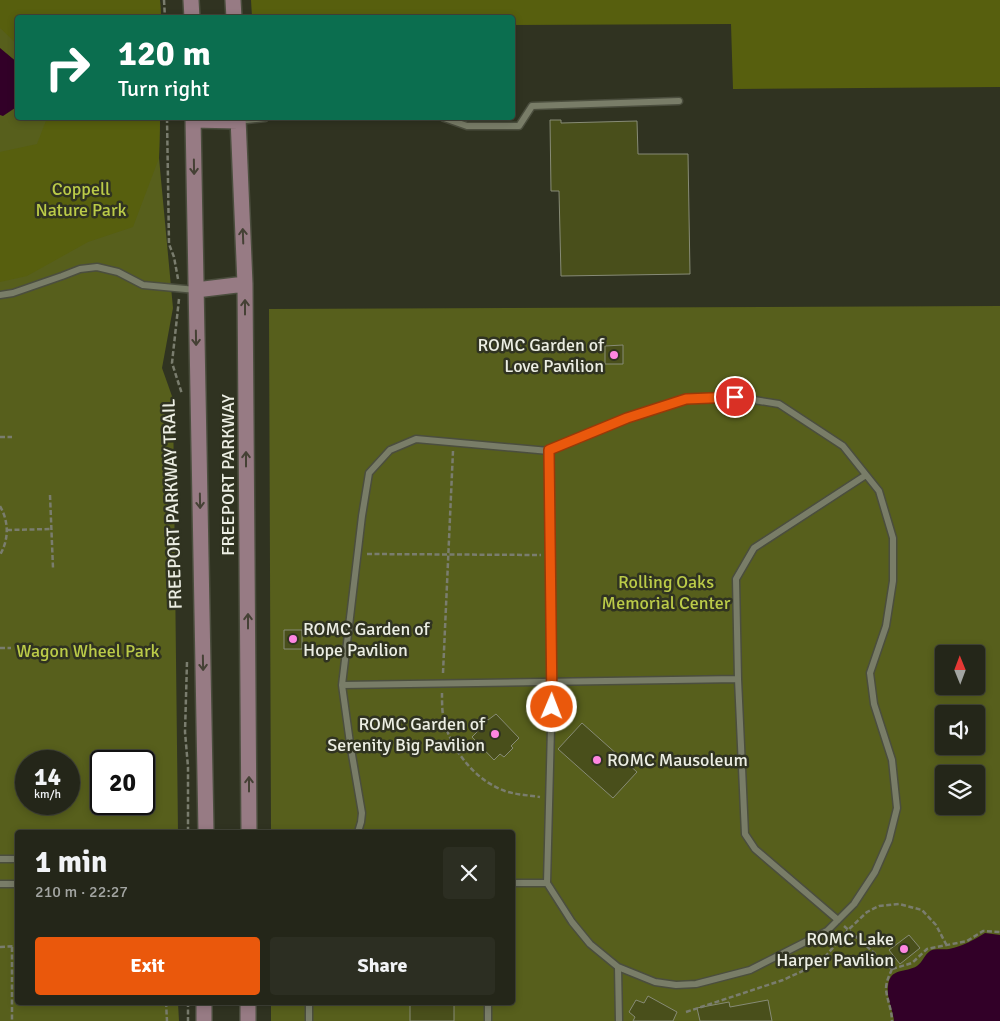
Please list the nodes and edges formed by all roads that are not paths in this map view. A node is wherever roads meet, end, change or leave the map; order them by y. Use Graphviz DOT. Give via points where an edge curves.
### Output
graph roads {
  1 [pos="192,0"];
  2 [pos="233,0"];
  3 [pos="192,15"];
  4 [pos="234,15"];
  5 [pos="679,100"];
  6 [pos="193,120"];
  7 [pos="238,120"];
  8 [pos="450,120"];
  9 [pos="245,284"];
  10 [pos="196,290"];
  11 [pos="0,295"];
  12 [pos="549,450"];
  13 [pos="866,475"];
  14 [pos="738,680"];
  15 [pos="552,682"];
  16 [pos="342,685"];
  17 [pos="206,830"];
  18 [pos="249,830"];
  19 [pos="359,830"];
  20 [pos="0,859"];
  21 [pos="15,859"];
  22 [pos="515,883"];
  23 [pos="546,883"];
  24 [pos="0,884"];
  25 [pos="15,884"];
  26 [pos="838,920"];
  27 [pos="618,967"];
  28 [pos="204,1005"];
  29 [pos="248,1005"];
  30 [pos="309,1005"];
  31 [pos="488,1005"];
  32 [pos="204,1021"];
  33 [pos="248,1021"];
  34 [pos="309,1021"];
  35 [pos="488,1021"];
  36 [pos="619,1021"];
  1 -- 3 [label="main road"];
  2 -- 4 [label="main road"];
  5 -- 8 [label="lane" via="532,106 519,126 467,126"];
  6 -- 10 [label="main road, FREEPORT PARKWAY, one-way"];
  9 -- 7 [label="main road, FREEPORT PARKWAY, one-way"];
  9 -- 10 [label="main road"];
  18 -- 9 [label="main road, FREEPORT PARKWAY, one-way"];
  10 -- 11 [label="lane" via="143,285 118,272 97,267 80,269"];
  10 -- 17 [label="main road, FREEPORT PARKWAY, one-way"];
  12 -- 13 [label="lane" via="627,418 686,399 735,397 779,404 843,446"];
  12 -- 15 [label="lane"];
  12 -- 16 [label="lane" via="416,440 390,450 369,473"];
  13 -- 14 [label="lane" via="754,548 736,579"];
  13 -- 26 [label="lane" via="879,491 892,538 894,581 886,626 870,673 874,704 892,760 897,808 889,840 875,872 854,904"];
  14 -- 15 [label="lane"];
  14 -- 26 [label="lane" via="745,834 755,850"];
  15 -- 16 [label="lane"];
  15 -- 23 [label="lane"];
  16 -- 19 [label="lane" via="362,814"];
  20 -- 21 [label="lane"];
  22 -- 23 [label="lane"];
  23 -- 27 [label="lane" via="590,944"];
  24 -- 25 [label="lane"];
  26 -- 27 [label="lane" via="827,931 750,970 696,984 655,982"];
  27 -- 36 [label="lane"];
  28 -- 32 [label="main road"];
  29 -- 33 [label="main road"];
  30 -- 34 [label="lane"];
  31 -- 35 [label="lane"];
}
